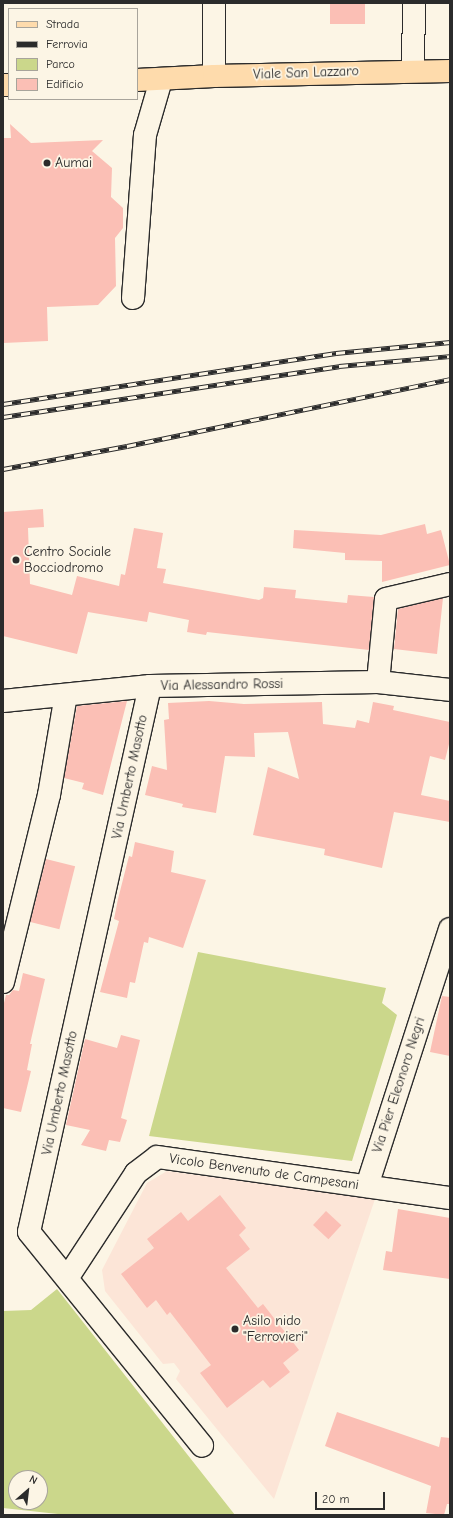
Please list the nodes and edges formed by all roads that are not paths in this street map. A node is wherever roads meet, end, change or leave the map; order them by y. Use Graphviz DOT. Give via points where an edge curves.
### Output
graph roads {
  1 [pos="214,3"];
  2 [pos="414,3"];
  3 [pos="413,71"];
  4 [pos="450,72"];
  5 [pos="214,76"];
  6 [pos="138,80"];
  7 [pos="161,80"];
  8 [pos="133,298"];
  9 [pos="450,584"];
  10 [pos="378,682"];
  11 [pos="150,686"];
  12 [pos="450,690"];
  13 [pos="66,695"];
  14 [pos="3,701"];
  15 [pos="450,929"];
  16 [pos="3,982"];
  17 [pos="441,986"];
  18 [pos="367,1186"];
  19 [pos="450,1198"];
  20 [pos="68,1277"];
  21 [pos="202,1446"];
  1 -- 5 [label="street"];
  2 -- 3 [label="street"];
  3 -- 4 [label="main road, Viale San Lazzaro"];
  3 -- 5 [label="main road, Viale San Lazzaro"];
  5 -- 7 [label="main road, Viale San Lazzaro"];
  6 -- 7 [label="main road, Viale San Lazzaro"];
  7 -- 8 [label="street" via="145,135"];
  9 -- 10 [label="street" via="386,599"];
  10 -- 11 [label="street, Via Alessandro Rossi"];
  10 -- 12 [label="street, Via Alessandro Rossi"];
  11 -- 13 [label="street, Via Alessandro Rossi"];
  11 -- 20 [label="street, Via Umberto Masotto" via="29,1232"];
  13 -- 14 [label="street, Via Alessandro Rossi"];
  13 -- 16 [label="street" via="49,795"];
  15 -- 17 [label="street, Via Pier Eleonoro Negri"];
  17 -- 18 [label="street, Via Pier Eleonoro Negri"];
  18 -- 19 [label="street, Vicolo Benvenuto de Campesani"];
  18 -- 20 [label="street, Vicolo Benvenuto de Campesani" via="157,1157 136,1173"];
  20 -- 21 [label="street, Via Umberto Masotto"];
}
